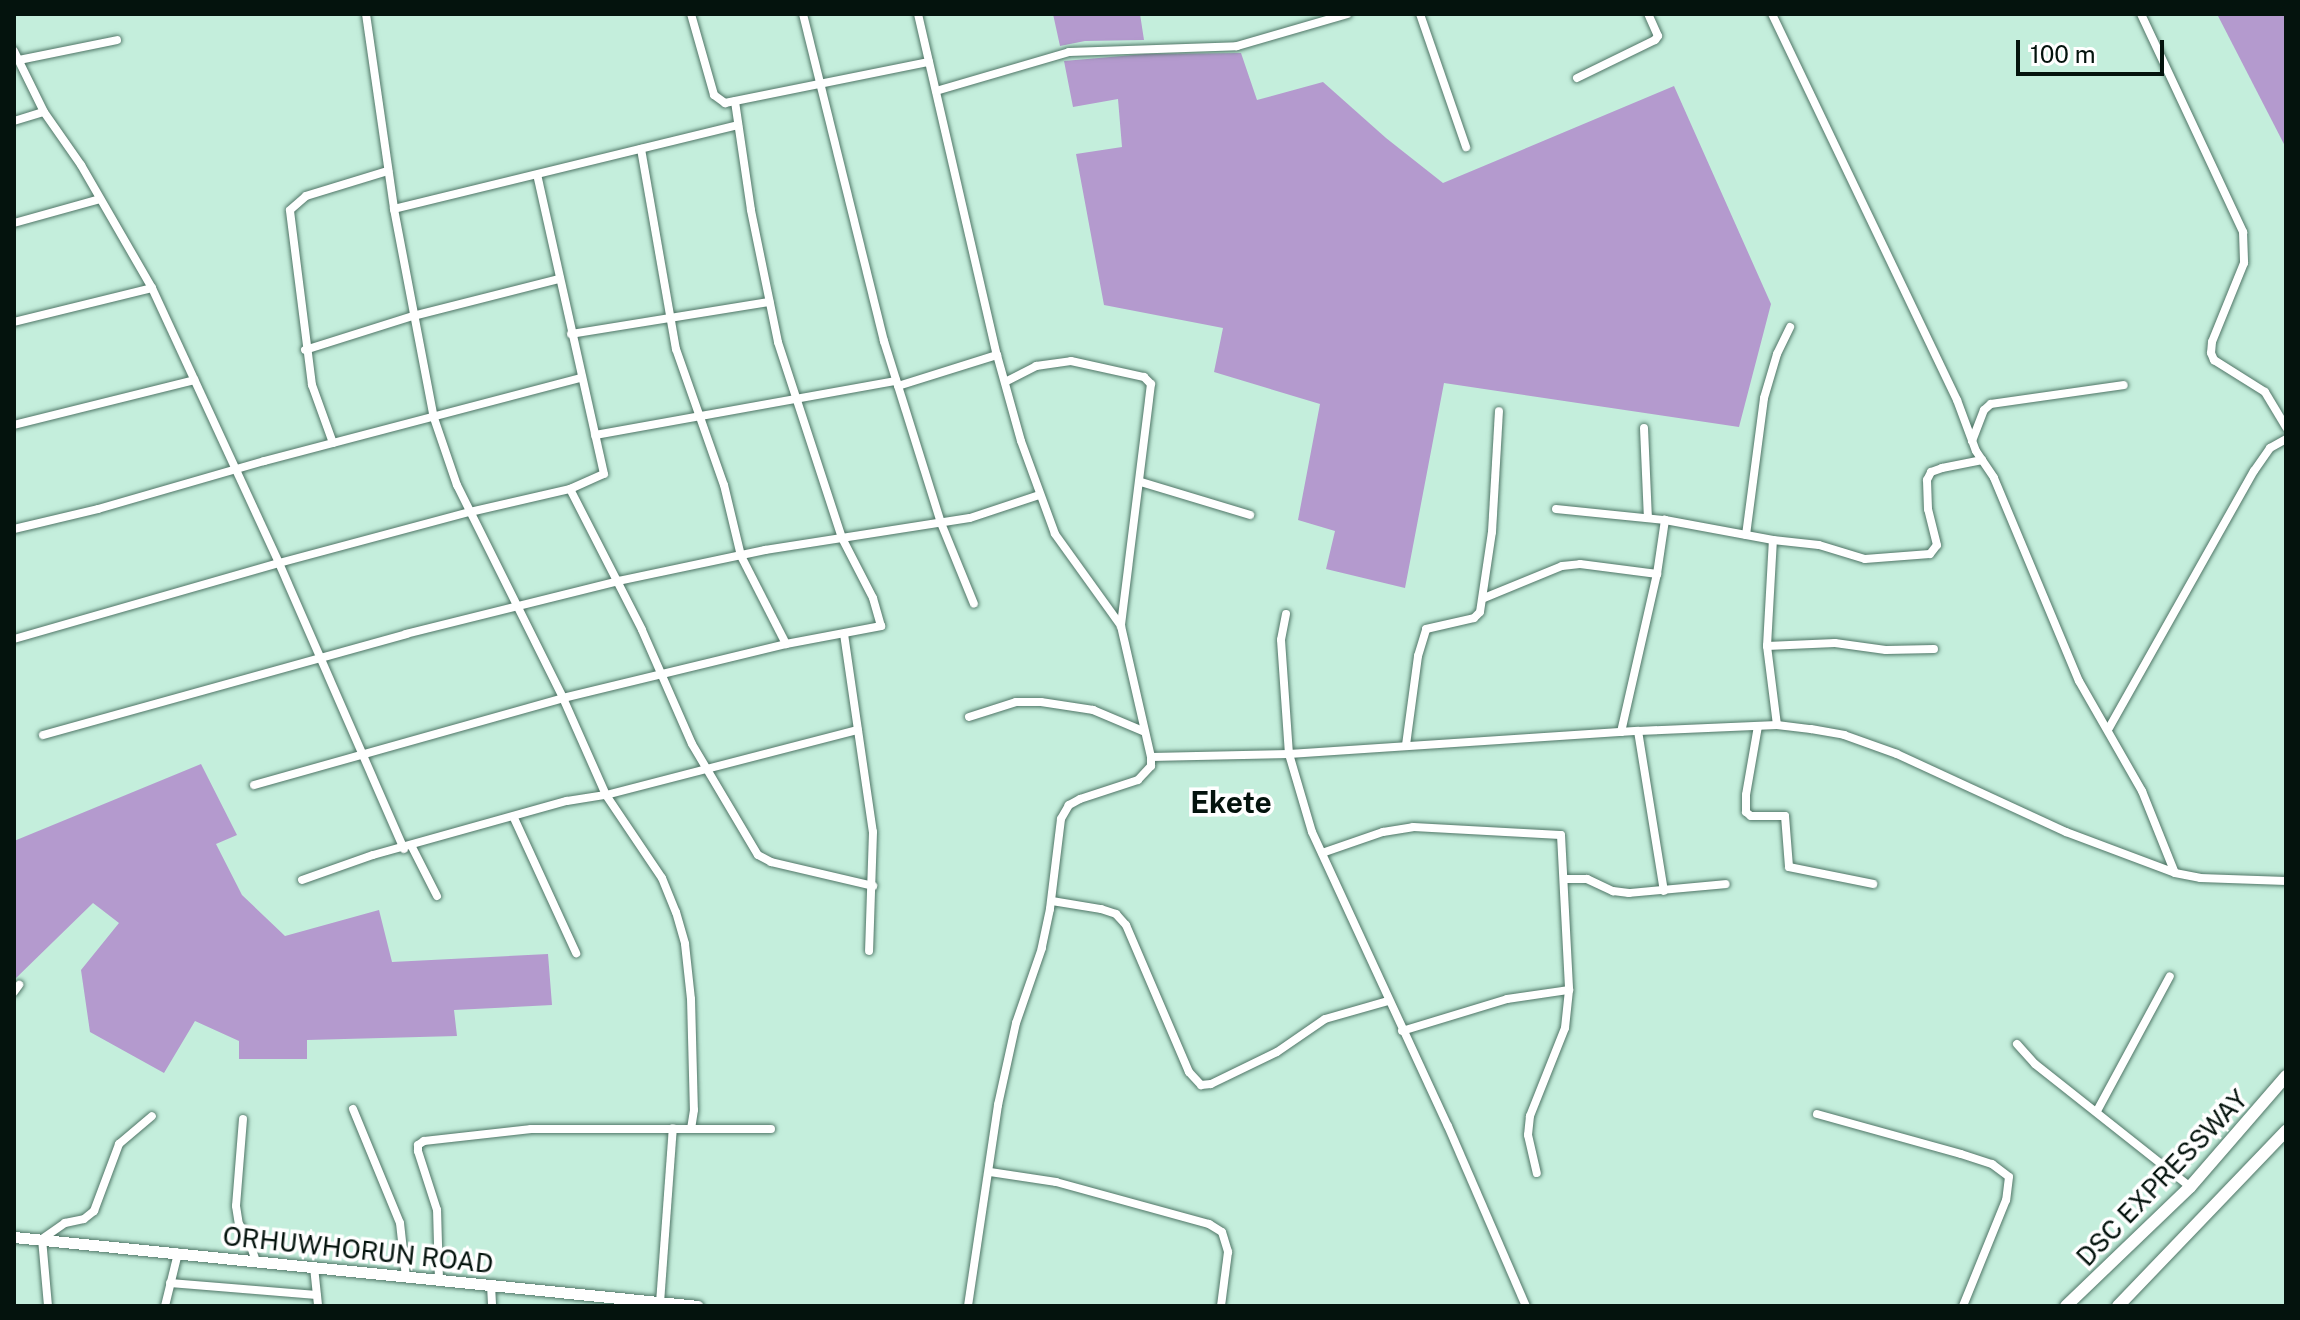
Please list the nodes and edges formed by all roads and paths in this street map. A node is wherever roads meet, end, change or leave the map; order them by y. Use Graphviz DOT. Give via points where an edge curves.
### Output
graph roads {
  1 [pos="366,14"];
  2 [pos="691,14"];
  3 [pos="803,14"];
  4 [pos="918,14"];
  5 [pos="1347,14"];
  6 [pos="1420,14"];
  7 [pos="1648,14"];
  8 [pos="1772,14"];
  9 [pos="2141,14"];
  10 [pos="117,40"];
  11 [pos="14,51"];
  12 [pos="19,60"];
  13 [pos="929,62"];
  14 [pos="1577,78"];
  15 [pos="821,84"];
  16 [pos="936,91"];
  17 [pos="735,101"];
  18 [pos="44,112"];
  19 [pos="14,121"];
  20 [pos="738,125"];
  21 [pos="1466,147"];
  22 [pos="641,149"];
  23 [pos="388,171"];
  24 [pos="537,175"];
  25 [pos="100,199"];
  26 [pos="394,209"];
  27 [pos="14,223"];
  28 [pos="559,279"];
  29 [pos="152,288"];
  30 [pos="769,302"];
  31 [pos="413,316"];
  32 [pos="669,319"];
  33 [pos="14,322"];
  34 [pos="1790,327"];
  35 [pos="571,334"];
  36 [pos="305,350"];
  37 [pos="997,355"];
  38 [pos="581,378"];
  39 [pos="194,380"];
  40 [pos="1007,381"];
  41 [pos="897,383"];
  42 [pos="2124,385"];
  43 [pos="798,399"];
  44 [pos="1499,411"];
  45 [pos="701,417"];
  46 [pos="434,418"];
  47 [pos="14,425"];
  48 [pos="2286,427"];
  49 [pos="1644,428"];
  50 [pos="595,435"];
  51 [pos="2286,439"];
  52 [pos="1972,441"];
  53 [pos="333,443"];
  54 [pos="1982,460"];
  55 [pos="237,471"];
  56 [pos="1141,482"];
  57 [pos="570,489"];
  58 [pos="1039,495"];
  59 [pos="1556,509"];
  60 [pos="470,512"];
  61 [pos="1250,515"];
  62 [pos="1648,518"];
  63 [pos="1665,520"];
  64 [pos="941,523"];
  65 [pos="14,529"];
  66 [pos="1746,535"];
  67 [pos="842,538"];
  68 [pos="1773,540"];
  69 [pos="741,556"];
  70 [pos="279,563"];
  71 [pos="1657,574"];
  72 [pos="618,581"];
  73 [pos="1484,598"];
  74 [pos="974,604"];
  75 [pos="515,606"];
  76 [pos="1286,614"];
  77 [pos="1121,626"];
  78 [pos="844,634"];
  79 [pos="14,639"];
  80 [pos="786,644"];
  81 [pos="1767,646"];
  82 [pos="1934,649"];
  83 [pos="319,659"];
  84 [pos="660,675"];
  85 [pos="563,698"];
  86 [pos="969,717"];
  87 [pos="1777,725"];
  88 [pos="1758,726"];
  89 [pos="2109,728"];
  90 [pos="858,730"];
  91 [pos="1638,731"];
  92 [pos="1145,732"];
  93 [pos="1621,732"];
  94 [pos="43,735"];
  95 [pos="1406,745"];
  96 [pos="360,754"];
  97 [pos="1289,754"];
  98 [pos="1151,757"];
  99 [pos="707,770"];
  100 [pos="254,785"];
  101 [pos="606,795"];
  102 [pos="514,818"];
  103 [pos="408,848"];
  104 [pos="1322,853"];
  105 [pos="2175,873"];
  106 [pos="1564,879"];
  107 [pos="302,880"];
  108 [pos="2286,881"];
  109 [pos="1726,884"];
  110 [pos="1873,884"];
  111 [pos="873,886"];
  112 [pos="1664,891"];
  113 [pos="437,896"];
  114 [pos="1052,901"];
  115 [pos="869,951"];
  116 [pos="576,953"];
  117 [pos="2170,976"];
  118 [pos="1569,990"];
  119 [pos="1388,1001"];
  120 [pos="1402,1031"];
  121 [pos="2017,1044"];
  122 [pos="2286,1076"];
  123 [pos="353,1109"];
  124 [pos="2097,1111"];
  125 [pos="1817,1114"];
  126 [pos="152,1116"];
  127 [pos="243,1119"];
  128 [pos="673,1128"];
  129 [pos="691,1128"];
  130 [pos="771,1129"];
  131 [pos="2286,1131"];
  132 [pos="990,1172"];
  133 [pos="1537,1173"];
  134 [pos="2190,1187"];
  135 [pos="14,1237"];
  136 [pos="42,1239"];
  137 [pos="178,1253"];
  138 [pos="256,1261"];
  139 [pos="314,1267"];
  140 [pos="406,1277"];
  141 [pos="439,1280"];
  142 [pos="170,1283"];
  143 [pos="491,1285"];
  144 [pos="317,1295"];
  145 [pos="627,1303"];
  146 [pos="660,1303"];
  147 [pos="48,1306"];
  148 [pos="165,1306"];
  149 [pos="318,1306"];
  150 [pos="492,1306"];
  151 [pos="698,1306"];
  152 [pos="968,1306"];
  153 [pos="1221,1306"];
  154 [pos="1526,1306"];
  155 [pos="1963,1306"];
  156 [pos="2066,1306"];
  157 [pos="2118,1306"];
  1 -- 23 [label="street"];
  2 -- 17 [label="street" via="714,95 725,103"];
  3 -- 15 [label="street"];
  4 -- 13 [label="street"];
  5 -- 16 [label="street" via="1237,46 1069,52"];
  6 -- 21 [label="street"];
  7 -- 14 [label="street" via="1655,40"];
  8 -- 52 [label="street"];
  9 -- 48 [label="street" via="2243,232 2244,263 2211,353 2265,392"];
  10 -- 12 [label="street"];
  11 -- 12 [label="street"];
  12 -- 18 [label="street"];
  13 -- 15 [label="street"];
  13 -- 16 [label="street"];
  15 -- 17 [label="street"];
  15 -- 41 [label="street"];
  16 -- 37 [label="street"];
  17 -- 20 [label="street"];
  18 -- 19 [label="street"];
  18 -- 25 [label="street"];
  20 -- 22 [label="street"];
  20 -- 30 [label="street"];
  22 -- 24 [label="street"];
  22 -- 32 [label="street"];
  23 -- 26 [label="street"];
  23 -- 36 [label="street" via="306,196 290,210"];
  24 -- 26 [label="street"];
  24 -- 28 [label="street"];
  25 -- 27 [label="street"];
  25 -- 29 [label="street"];
  26 -- 31 [label="street"];
  28 -- 31 [label="street"];
  28 -- 35 [label="street"];
  29 -- 33 [label="street"];
  29 -- 39 [label="street"];
  30 -- 32 [label="street"];
  30 -- 43 [label="street"];
  31 -- 36 [label="street"];
  31 -- 46 [label="street"];
  32 -- 35 [label="street"];
  32 -- 45 [label="street"];
  34 -- 66 [label="street" via="1764,398"];
  35 -- 38 [label="street"];
  36 -- 53 [label="street"];
  37 -- 40 [label="street"];
  37 -- 41 [label="street"];
  38 -- 46 [label="street"];
  38 -- 50 [label="street"];
  39 -- 47 [label="street"];
  39 -- 55 [label="street"];
  40 -- 56 [label="street" via="1054,361 1094,363 1144,377 1152,391"];
  40 -- 58 [label="street"];
  41 -- 43 [label="street"];
  41 -- 64 [label="street"];
  42 -- 52 [label="street" via="1991,404"];
  43 -- 45 [label="street"];
  43 -- 67 [label="street"];
  44 -- 73 [label="street"];
  45 -- 50 [label="street"];
  45 -- 69 [label="street"];
  46 -- 53 [label="street"];
  46 -- 60 [label="street"];
  49 -- 62 [label="street"];
  50 -- 57 [label="street" via="604,474"];
  51 -- 89 [label="street" via="2270,448 2254,471"];
  52 -- 54 [label="street"];
  53 -- 55 [label="street"];
  54 -- 68 [label="street" via="1931,472 1928,509 1937,545 1930,554 1865,559 1819,545"];
  54 -- 89 [label="street" via="2079,681"];
  55 -- 65 [label="street"];
  55 -- 70 [label="street"];
  56 -- 61 [label="street"];
  56 -- 77 [label="street"];
  57 -- 60 [label="street"];
  57 -- 72 [label="street"];
  58 -- 64 [label="street"];
  58 -- 77 [label="street" via="1055,534"];
  59 -- 62 [label="street"];
  60 -- 70 [label="street"];
  60 -- 75 [label="street"];
  62 -- 63 [label="street"];
  63 -- 66 [label="street"];
  63 -- 71 [label="street"];
  64 -- 67 [label="street"];
  64 -- 74 [label="street"];
  66 -- 68 [label="street"];
  67 -- 69 [label="street"];
  67 -- 78 [label="street" via="882,620 876,630"];
  68 -- 81 [label="street"];
  69 -- 72 [label="street"];
  69 -- 80 [label="street"];
  70 -- 79 [label="street"];
  70 -- 83 [label="street"];
  71 -- 73 [label="street" via="1562,566"];
  71 -- 93 [label="street"];
  72 -- 75 [label="street"];
  72 -- 84 [label="street"];
  73 -- 95 [label="street" via="1479,616 1426,629"];
  75 -- 83 [label="street"];
  75 -- 85 [label="street"];
  76 -- 97 [label="street" via="1281,640"];
  77 -- 92 [label="street"];
  78 -- 80 [label="street"];
  78 -- 90 [label="street"];
  80 -- 84 [label="street"];
  81 -- 82 [label="street" via="1835,643"];
  81 -- 87 [label="street"];
  83 -- 94 [label="street"];
  83 -- 96 [label="street"];
  84 -- 85 [label="street"];
  84 -- 99 [label="street"];
  85 -- 96 [label="street"];
  85 -- 101 [label="street"];
  86 -- 92 [label="street" via="1016,702 1041,702 1093,710"];
  87 -- 88 [label="street"];
  87 -- 105 [label="street" via="1844,735 1884,749 2066,832"];
  88 -- 91 [label="street"];
  88 -- 110 [label="street" via="1746,812 1785,816 1789,867"];
  89 -- 105 [label="street"];
  90 -- 99 [label="street"];
  90 -- 111 [label="street" via="873,832"];
  91 -- 93 [label="street"];
  91 -- 112 [label="street"];
  92 -- 98 [label="street"];
  93 -- 95 [label="street"];
  95 -- 97 [label="street"];
  96 -- 100 [label="street"];
  96 -- 103 [label="street"];
  97 -- 98 [label="street"];
  97 -- 104 [label="street"];
  98 -- 114 [label="street" via="1151,766 1138,780 1069,805 1061,819"];
  99 -- 101 [label="street"];
  99 -- 111 [label="street" via="762,859"];
  101 -- 102 [label="street"];
  101 -- 129 [label="street" via="662,878 685,944"];
  102 -- 103 [label="street"];
  102 -- 116 [label="street"];
  103 -- 107 [label="street"];
  103 -- 113 [label="street"];
  104 -- 106 [label="street" via="1413,827 1556,833 1563,841"];
  104 -- 119 [label="street"];
  105 -- 108 [label="street"];
  106 -- 112 [label="street" via="1587,879 1629,893"];
  106 -- 118 [label="street"];
  109 -- 112 [label="street"];
  111 -- 115 [label="street"];
  114 -- 119 [label="street" via="1101,909 1126,925 1189,1072 1201,1085 1277,1052 1325,1019"];
  114 -- 132 [label="street" via="1008,1059"];
  117 -- 124 [label="street"];
  118 -- 120 [label="street" via="1507,999"];
  118 -- 133 [label="street" via="1565,1028 1530,1116 1528,1135"];
  119 -- 120 [label="street"];
  120 -- 154 [label="street"];
  121 -- 124 [label="street"];
  122 -- 134 [label="main road, DSC EXPRESSWAY"];
  123 -- 140 [label="street" via="400,1223"];
  124 -- 134 [label="street"];
  125 -- 155 [label="street" via="2004,1170 2009,1177 2006,1200"];
  126 -- 136 [label="street" via="119,1144 94,1211"];
  127 -- 138 [label="street" via="236,1206"];
  128 -- 129 [label="street"];
  128 -- 141 [label="street" via="531,1129 424,1141 418,1151 437,1210"];
  128 -- 146 [label="street"];
  129 -- 130 [label="street"];
  131 -- 157 [label="main road"];
  132 -- 152 [label="street"];
  132 -- 153 [label="street" via="1056,1182 1209,1224 1227,1240"];
  134 -- 156 [label="main road, DSC EXPRESSWAY"];
  135 -- 136 [label="street, ORHUWHORUN ROAD"];
  136 -- 137 [label="street, ORHUWHORUN ROAD"];
  136 -- 147 [label="street"];
  137 -- 138 [label="street, ORHUWHORUN ROAD"];
  137 -- 142 [label="street"];
  138 -- 139 [label="street, ORHUWHORUN ROAD"];
  139 -- 140 [label="street, ORHUWHORUN ROAD"];
  139 -- 144 [label="street"];
  140 -- 141 [label="street, ORHUWHORUN ROAD"];
  141 -- 143 [label="street, ORHUWHORUN ROAD"];
  142 -- 144 [label="street"];
  142 -- 148 [label="street"];
  143 -- 145 [label="street, ORHUWHORUN ROAD"];
  143 -- 150 [label="street"];
  144 -- 149 [label="street"];
  145 -- 146 [label="street, ORHUWHORUN ROAD"];
  146 -- 151 [label="street, ORHUWHORUN ROAD"];
}
